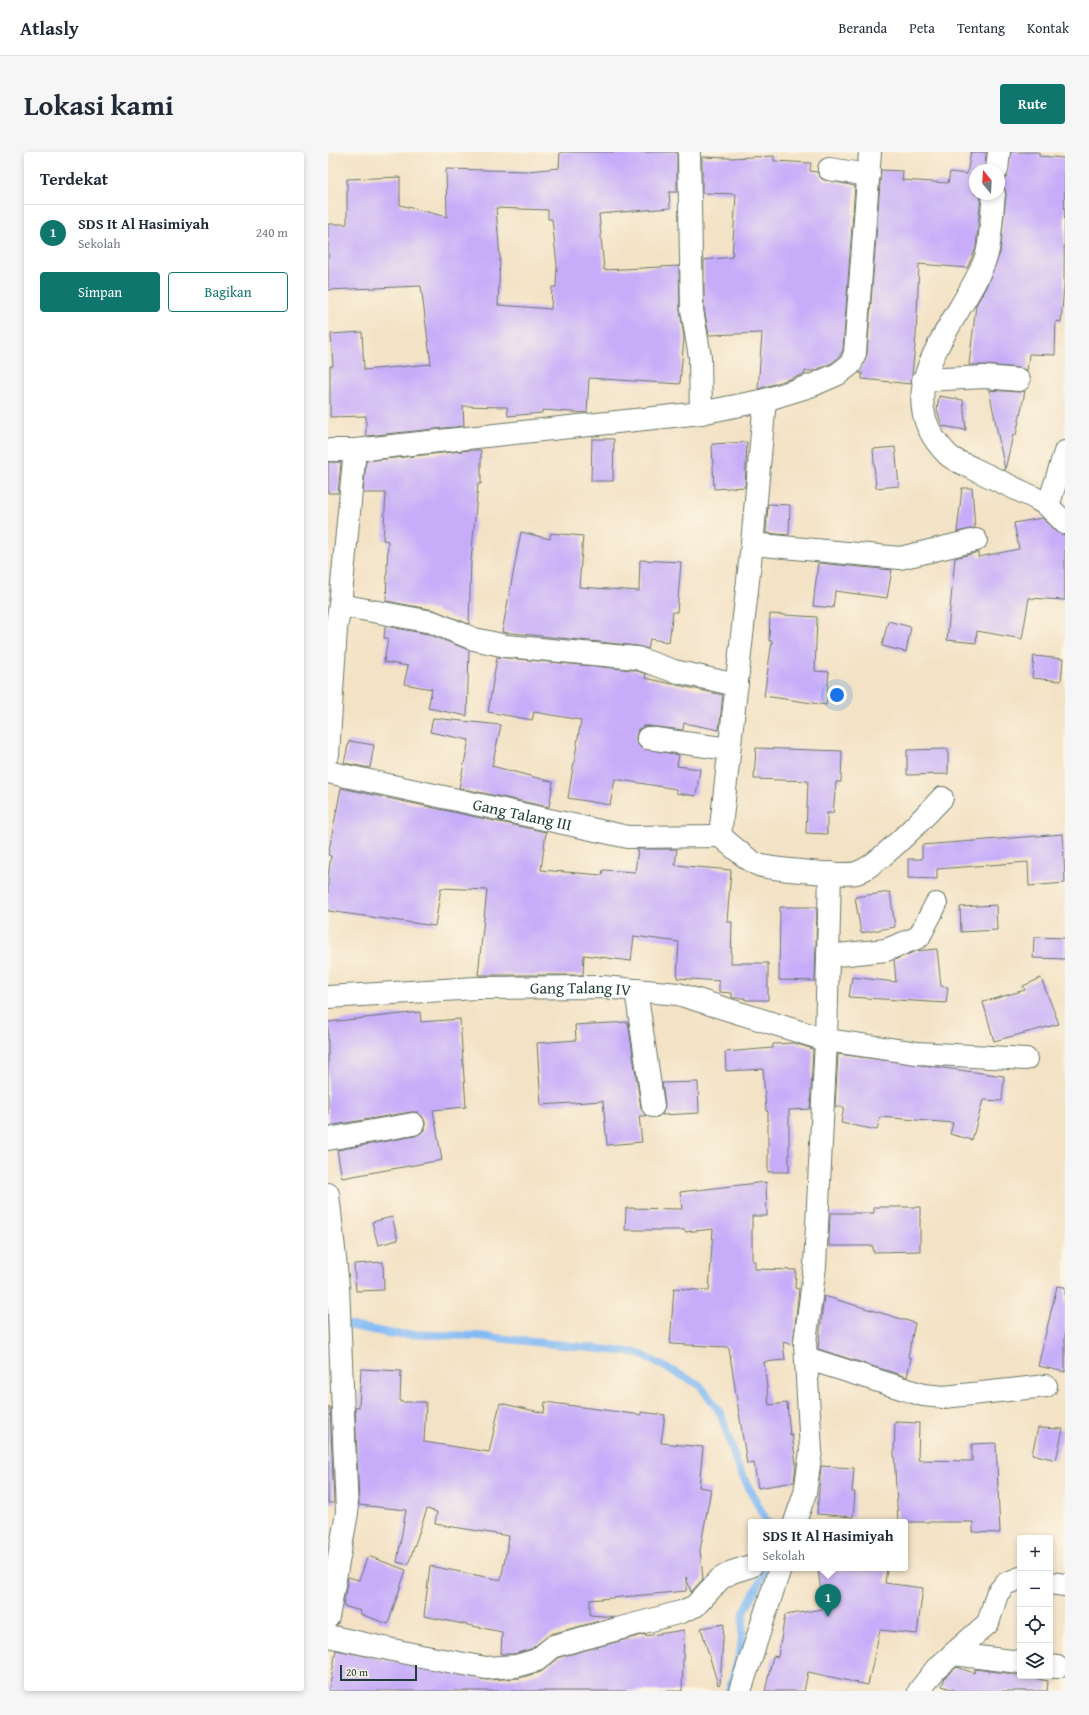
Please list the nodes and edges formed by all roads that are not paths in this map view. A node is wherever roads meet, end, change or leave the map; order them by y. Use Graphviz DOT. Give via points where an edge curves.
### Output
graph roads {
  1 [pos="689,152"];
  2 [pos="870,152"];
  3 [pos="999,152"];
  4 [pos="998,164"];
  5 [pos="829,169"];
  6 [pos="869,175"];
  7 [pos="993,200"];
  8 [pos="923,380"];
  9 [pos="1019,380"];
  10 [pos="765,400"];
  11 [pos="701,413"];
  12 [pos="328,450"];
  13 [pos="354,450"];
  14 [pos="1065,452"];
  15 [pos="1048,506"];
  16 [pos="1065,523"];
  17 [pos="976,540"];
  18 [pos="752,544"];
  19 [pos="340,605"];
  20 [pos="331,670"];
  21 [pos="737,684"];
  22 [pos="648,738"];
  23 [pos="729,749"];
  24 [pos="328,754"];
  25 [pos="328,772"];
  26 [pos="942,798"];
  27 [pos="720,836"];
  28 [pos="830,873"];
  29 [pos="936,904"];
  30 [pos="828,956"];
  31 [pos="636,990"];
  32 [pos="328,997"];
  33 [pos="826,1040"];
  34 [pos="1026,1059"];
  35 [pos="653,1106"];
  36 [pos="414,1124"];
  37 [pos="328,1138"];
  38 [pos="328,1194"];
  39 [pos="335,1288"];
  40 [pos="806,1358"];
  41 [pos="1046,1386"];
  42 [pos="338,1400"];
  43 [pos="796,1519"];
  44 [pos="748,1567"];
  45 [pos="779,1571"];
  46 [pos="1017,1579"];
  47 [pos="1053,1583"];
  48 [pos="1065,1585"];
  49 [pos="328,1617"];
  50 [pos="328,1636"];
  51 [pos="953,1654"];
  52 [pos="1017,1662"];
  53 [pos="740,1691"];
  54 [pos="919,1691"];
  1 -- 11 [label="street" via="692,310 700,357"];
  2 -- 6 [label="street"];
  3 -- 4 [label="street"];
  5 -- 6 [label="street"];
  6 -- 10 [label="street" via="855,353 851,364 838,374"];
  7 -- 8 [label="street" via="986,256"];
  8 -- 9 [label="street" via="984,377"];
  8 -- 15 [label="street" via="922,411 933,438 949,457"];
  10 -- 11 [label="street"];
  10 -- 18 [label="street"];
  11 -- 13 [label="street"];
  12 -- 13 [label="street"];
  13 -- 19 [label="street"];
  14 -- 15 [label="street"];
  15 -- 16 [label="street"];
  17 -- 18 [label="street" via="900,558"];
  18 -- 21 [label="street"];
  19 -- 20 [label="street"];
  19 -- 21 [label="street" via="432,622 481,641 506,646 637,658 674,671"];
  20 -- 24 [label="street"];
  21 -- 23 [label="street"];
  22 -- 23 [label="street"];
  23 -- 27 [label="street"];
  25 -- 27 [label="street, Gang Talang III" via="628,837"];
  26 -- 28 [label="street" via="869,867 856,873"];
  27 -- 28 [label="street" via="759,865"];
  28 -- 30 [label="street"];
  29 -- 30 [label="street" via="918,937 886,950"];
  30 -- 33 [label="street"];
  31 -- 32 [label="street, Gang Talang IV" via="603,987 476,988"];
  31 -- 33 [label="street, Gang Talang IV" via="678,994"];
  31 -- 35 [label="street"];
  33 -- 34 [label="street, Gang Talang IV" via="917,1053"];
  33 -- 40 [label="street" via="815,1266 808,1311"];
  36 -- 37 [label="street"];
  38 -- 39 [label="street"];
  39 -- 42 [label="street"];
  40 -- 41 [label="street" via="923,1395 944,1396"];
  40 -- 43 [label="street" via="811,1451 805,1493"];
  42 -- 49 [label="street" via="347,1513"];
  44 -- 50 [label="street" via="720,1579 694,1606 681,1612 554,1646 537,1660 516,1666 486,1668"];
  45 -- 53 [label="street"];
  46 -- 51 [label="street" via="1005,1584 997,1594 988,1623"];
  47 -- 48 [label="street"];
  51 -- 52 [label="street"];
  51 -- 54 [label="street" via="936,1669"];
}
